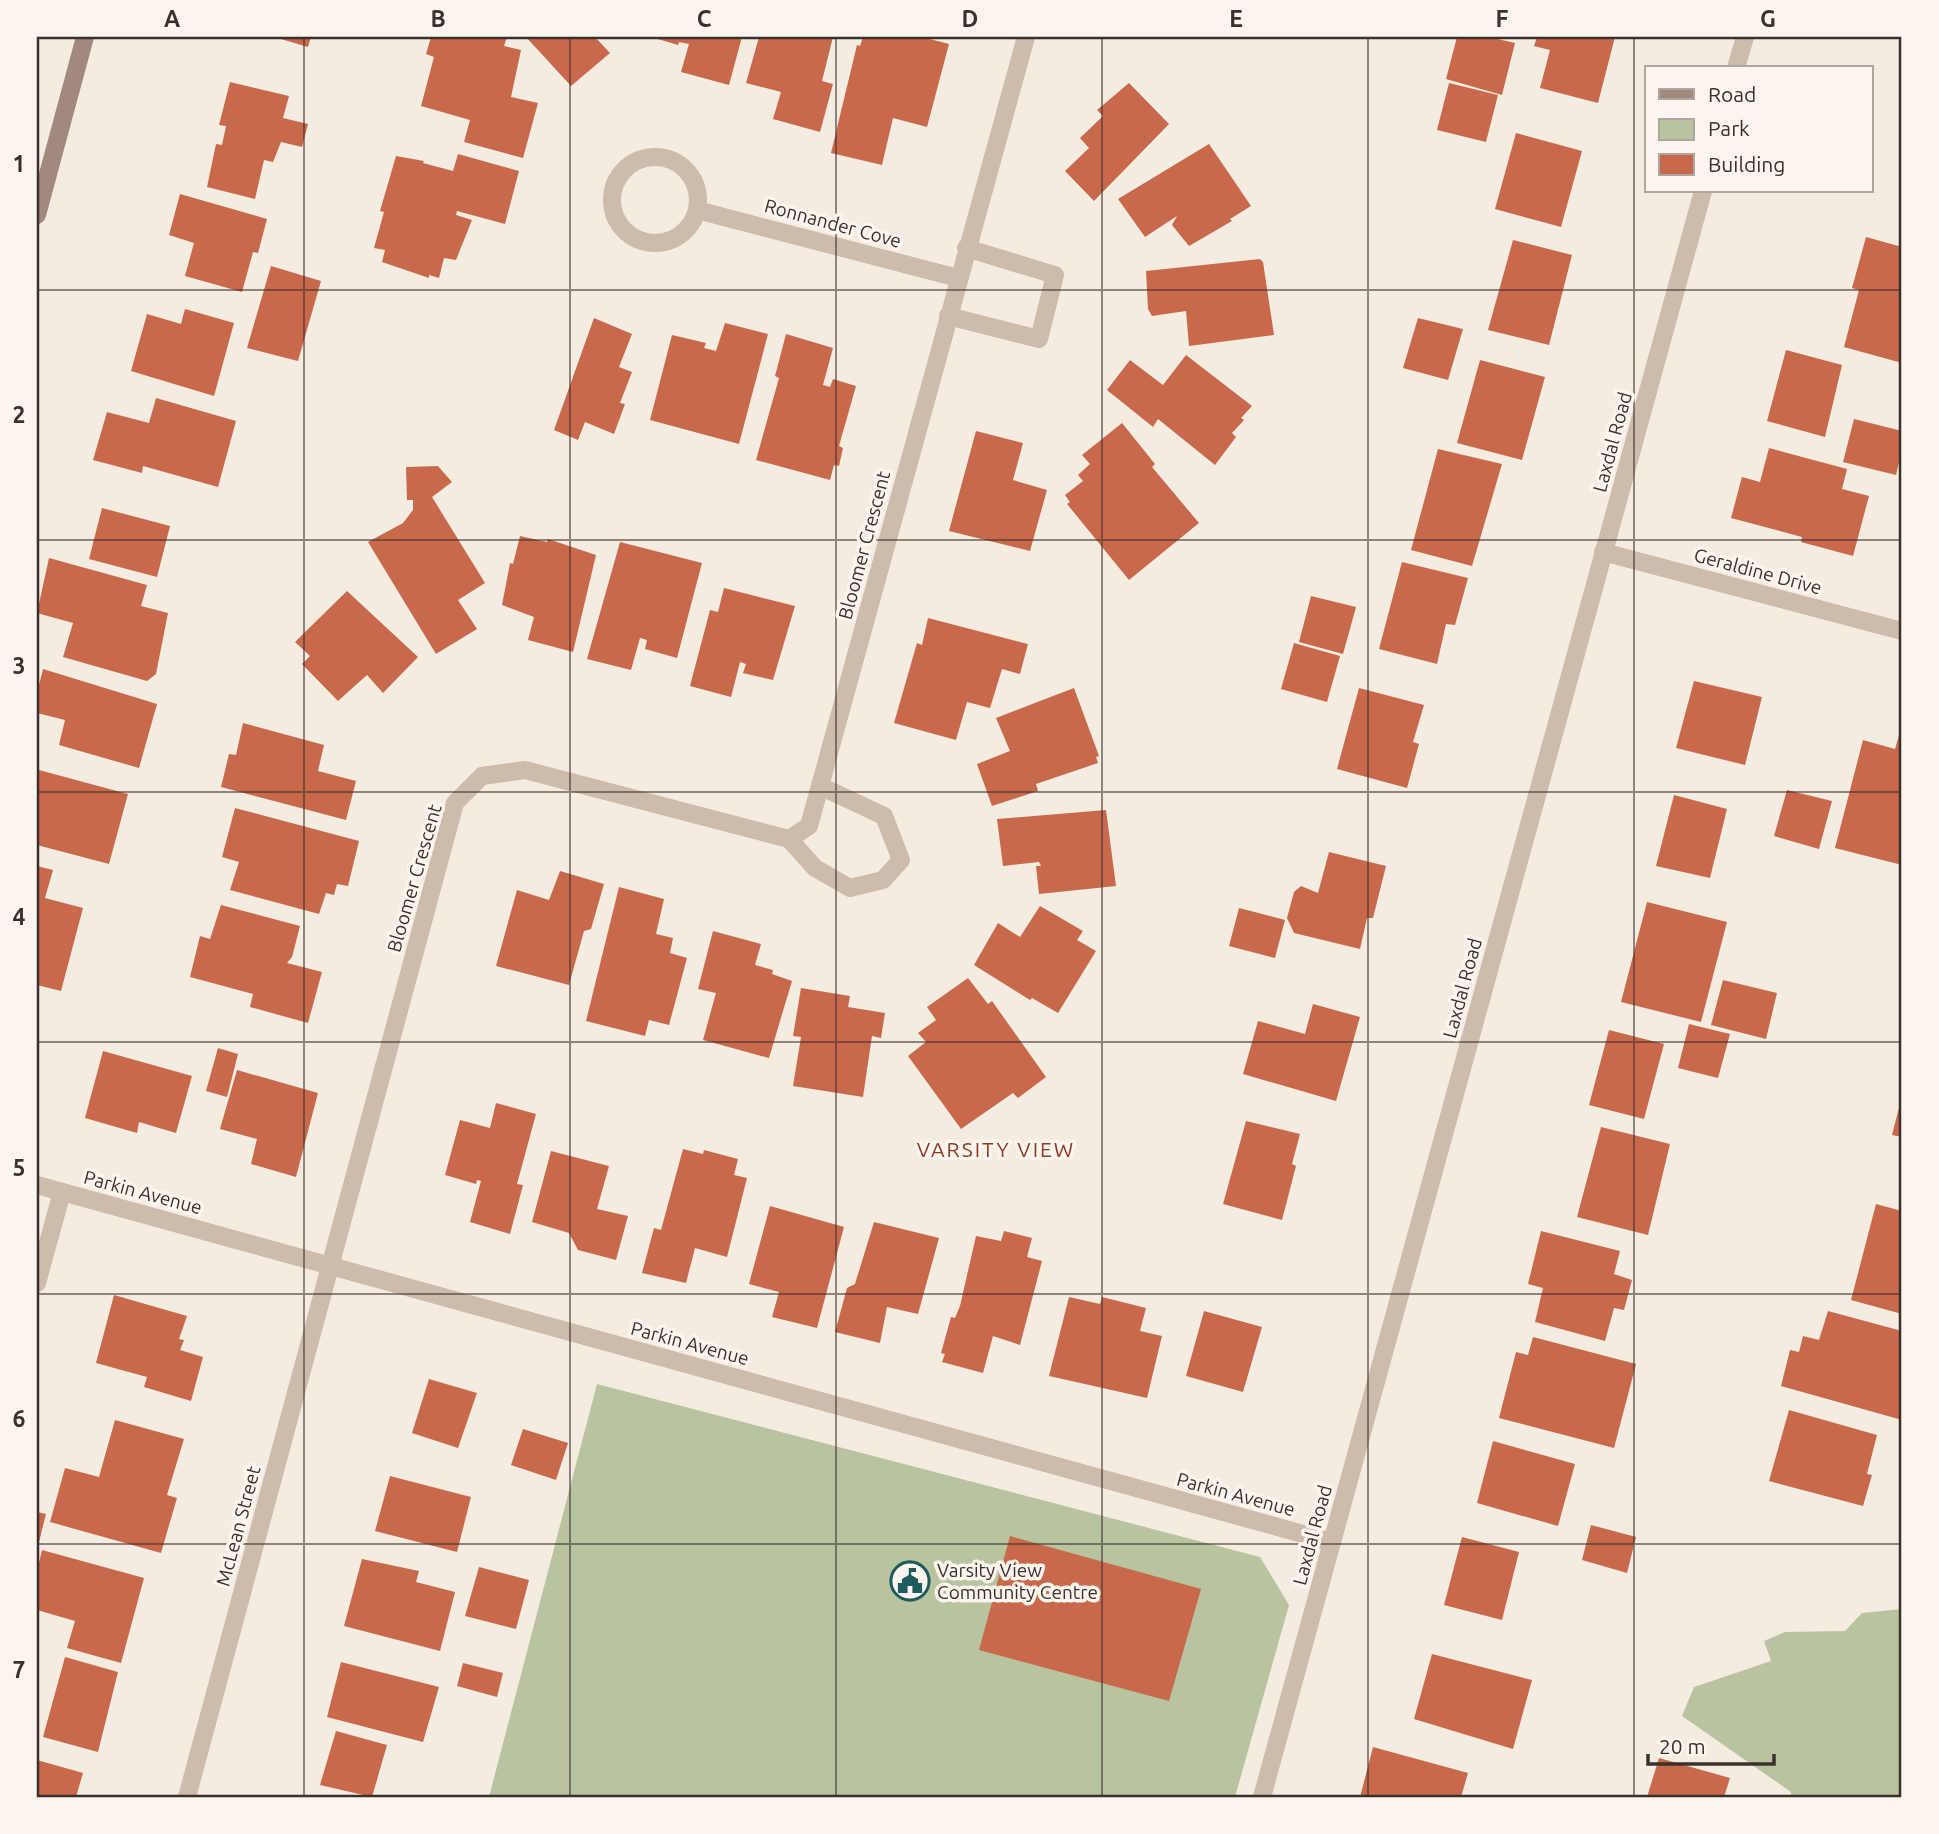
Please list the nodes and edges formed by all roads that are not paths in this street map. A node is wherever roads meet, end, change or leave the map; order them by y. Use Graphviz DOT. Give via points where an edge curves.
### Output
graph roads {
  1 [pos="85,37"];
  2 [pos="1026,37"];
  3 [pos="1745,37"];
  4 [pos="1737,66"];
  5 [pos="1703,192"];
  6 [pos="697,210"];
  7 [pos="37,215"];
  8 [pos="967,248"];
  9 [pos="958,278"];
  10 [pos="948,316"];
  11 [pos="1604,552"];
  12 [pos="1902,631"];
  13 [pos="820,786"];
  14 [pos="789,839"];
  15 [pos="37,1185"];
  16 [pos="62,1192"];
  17 [pos="329,1265"];
  18 [pos="37,1283"];
  19 [pos="1332,1542"];
  20 [pos="187,1797"];
  21 [pos="1262,1797"];
  1 -- 7 [label="street"];
  2 -- 8 [label="street, Bloomer Crescent"];
  3 -- 4 [label="street"];
  5 -- 11 [label="street, Laxdal Road"];
  6 -- 6 [label="street" via="694,180 677,162 663,157 630,164 612,188 614,215 622,228 648,243 680,234"];
  6 -- 9 [label="street, Ronnander Cove"];
  8 -- 9 [label="street, Bloomer Crescent"];
  8 -- 10 [label="street" via="1055,275 1039,339"];
  9 -- 10 [label="street, Bloomer Crescent"];
  10 -- 13 [label="street, Bloomer Crescent"];
  11 -- 12 [label="street, Geraldine Drive"];
  11 -- 19 [label="street, Laxdal Road"];
  13 -- 14 [label="street, Bloomer Crescent" via="809,826"];
  13 -- 14 [label="street" via="884,816 901,860 883,880 850,888 815,868"];
  14 -- 17 [label="street, Bloomer Crescent" via="525,769 482,776 455,803"];
  15 -- 16 [label="street, Parkin Avenue"];
  16 -- 17 [label="street, Parkin Avenue"];
  16 -- 18 [label="street"];
  17 -- 19 [label="street, Parkin Avenue"];
  17 -- 20 [label="street, McLean Street"];
  19 -- 21 [label="street, Laxdal Road"];
}
